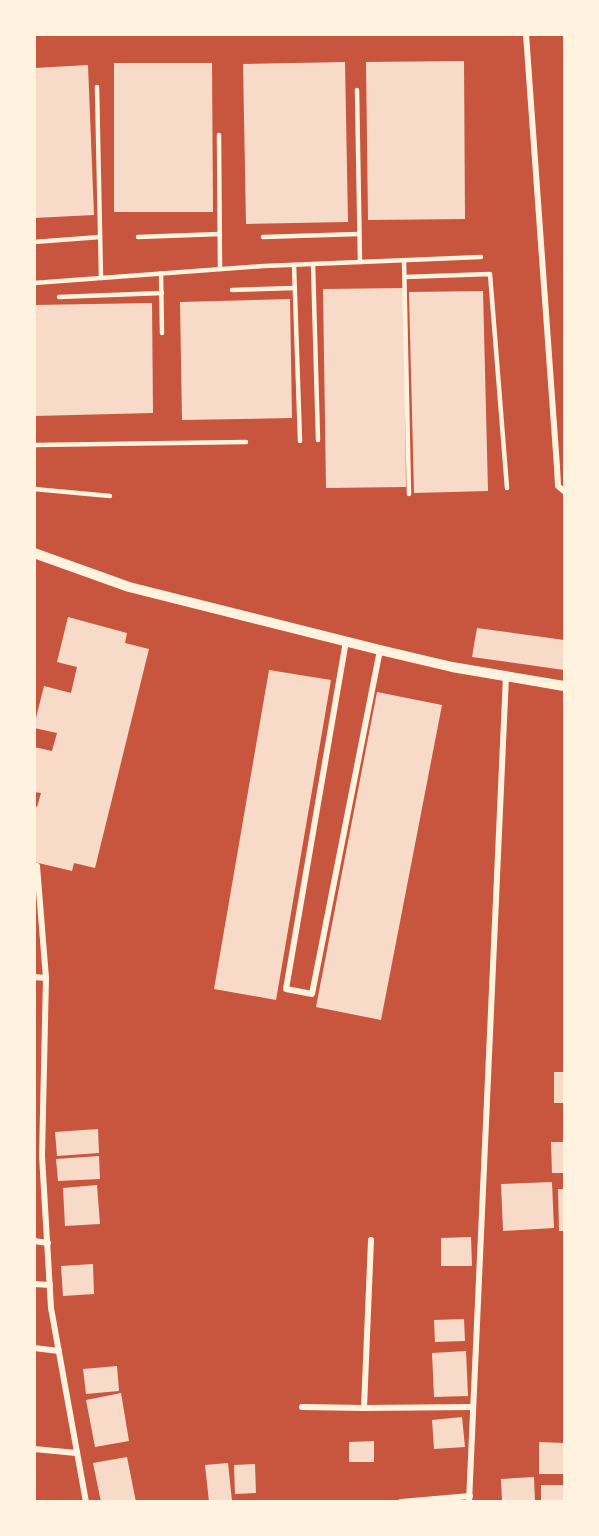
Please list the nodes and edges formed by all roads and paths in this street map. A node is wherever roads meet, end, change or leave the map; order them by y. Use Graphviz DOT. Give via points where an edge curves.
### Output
graph roads {
  1 [pos="526,34"];
  2 [pos="97,87"];
  3 [pos="357,90"];
  4 [pos="219,135"];
  5 [pos="220,234"];
  6 [pos="359,234"];
  7 [pos="100,237"];
  8 [pos="138,237"];
  9 [pos="262,237"];
  10 [pos="34,242"];
  11 [pos="481,257"];
  12 [pos="404,260"];
  13 [pos="360,262"];
  14 [pos="313,264"];
  15 [pos="294,265"];
  16 [pos="220,269"];
  17 [pos="161,273"];
  18 [pos="405,277"];
  19 [pos="101,278"];
  20 [pos="34,282"];
  21 [pos="295,288"];
  22 [pos="232,290"];
  23 [pos="162,293"];
  24 [pos="59,297"];
  25 [pos="162,333"];
  26 [pos="318,440"];
  27 [pos="300,441"];
  28 [pos="246,442"];
  29 [pos="34,445"];
  30 [pos="507,488"];
  31 [pos="34,489"];
  32 [pos="564,491"];
  33 [pos="409,494"];
  34 [pos="110,496"];
  35 [pos="34,553"];
  36 [pos="346,641"];
  37 [pos="380,650"];
  38 [pos="506,676"];
  39 [pos="564,686"];
  40 [pos="37,866"];
  41 [pos="37,894"];
  42 [pos="34,977"];
  43 [pos="46,978"];
  44 [pos="34,1066"];
  45 [pos="43,1067"];
  46 [pos="34,1155"];
  47 [pos="42,1156"];
  48 [pos="371,1240"];
  49 [pos="34,1241"];
  50 [pos="48,1243"];
  51 [pos="34,1284"];
  52 [pos="50,1285"];
  53 [pos="34,1348"];
  54 [pos="59,1351"];
  55 [pos="302,1407"];
  56 [pos="473,1407"];
  57 [pos="364,1408"];
  58 [pos="34,1449"];
  59 [pos="76,1453"];
  60 [pos="470,1499"];
  61 [pos="86,1502"];
  62 [pos="401,1502"];
  1 -- 32 [label="street" via="558,486"];
  2 -- 7 [label="lane"];
  3 -- 6 [label="lane"];
  4 -- 5 [label="lane"];
  5 -- 8 [label="lane"];
  5 -- 16 [label="lane"];
  6 -- 9 [label="lane"];
  6 -- 13 [label="lane"];
  7 -- 10 [label="lane"];
  7 -- 19 [label="lane"];
  11 -- 12 [label="lane"];
  12 -- 13 [label="lane"];
  12 -- 18 [label="lane"];
  13 -- 14 [label="lane"];
  14 -- 15 [label="lane"];
  14 -- 26 [label="lane"];
  15 -- 16 [label="lane"];
  15 -- 21 [label="lane"];
  16 -- 17 [label="lane"];
  17 -- 19 [label="lane"];
  17 -- 23 [label="lane"];
  18 -- 30 [label="lane" via="490,274"];
  18 -- 33 [label="lane"];
  19 -- 20 [label="lane"];
  21 -- 22 [label="lane"];
  21 -- 27 [label="lane"];
  23 -- 24 [label="lane"];
  23 -- 25 [label="lane"];
  28 -- 29 [label="lane"];
  31 -- 34 [label="lane"];
  35 -- 36 [label="street" via="129,587"];
  36 -- 37 [label="street"];
  36 -- 37 [label="street" via="286,989 312,994"];
  37 -- 38 [label="street"];
  38 -- 39 [label="street"];
  38 -- 56 [label="street"];
  40 -- 41 [label="street"];
  41 -- 43 [label="street"];
  42 -- 43 [label="street"];
  43 -- 45 [label="street"];
  44 -- 45 [label="street"];
  45 -- 47 [label="street"];
  46 -- 47 [label="street"];
  47 -- 50 [label="street"];
  48 -- 57 [label="street"];
  49 -- 50 [label="street"];
  50 -- 52 [label="street"];
  51 -- 52 [label="street"];
  52 -- 54 [label="street"];
  53 -- 54 [label="street"];
  54 -- 59 [label="street"];
  55 -- 57 [label="street"];
  56 -- 57 [label="street"];
  56 -- 60 [label="street"];
  58 -- 59 [label="street"];
  59 -- 61 [label="street"];
  60 -- 62 [label="street"];
}
